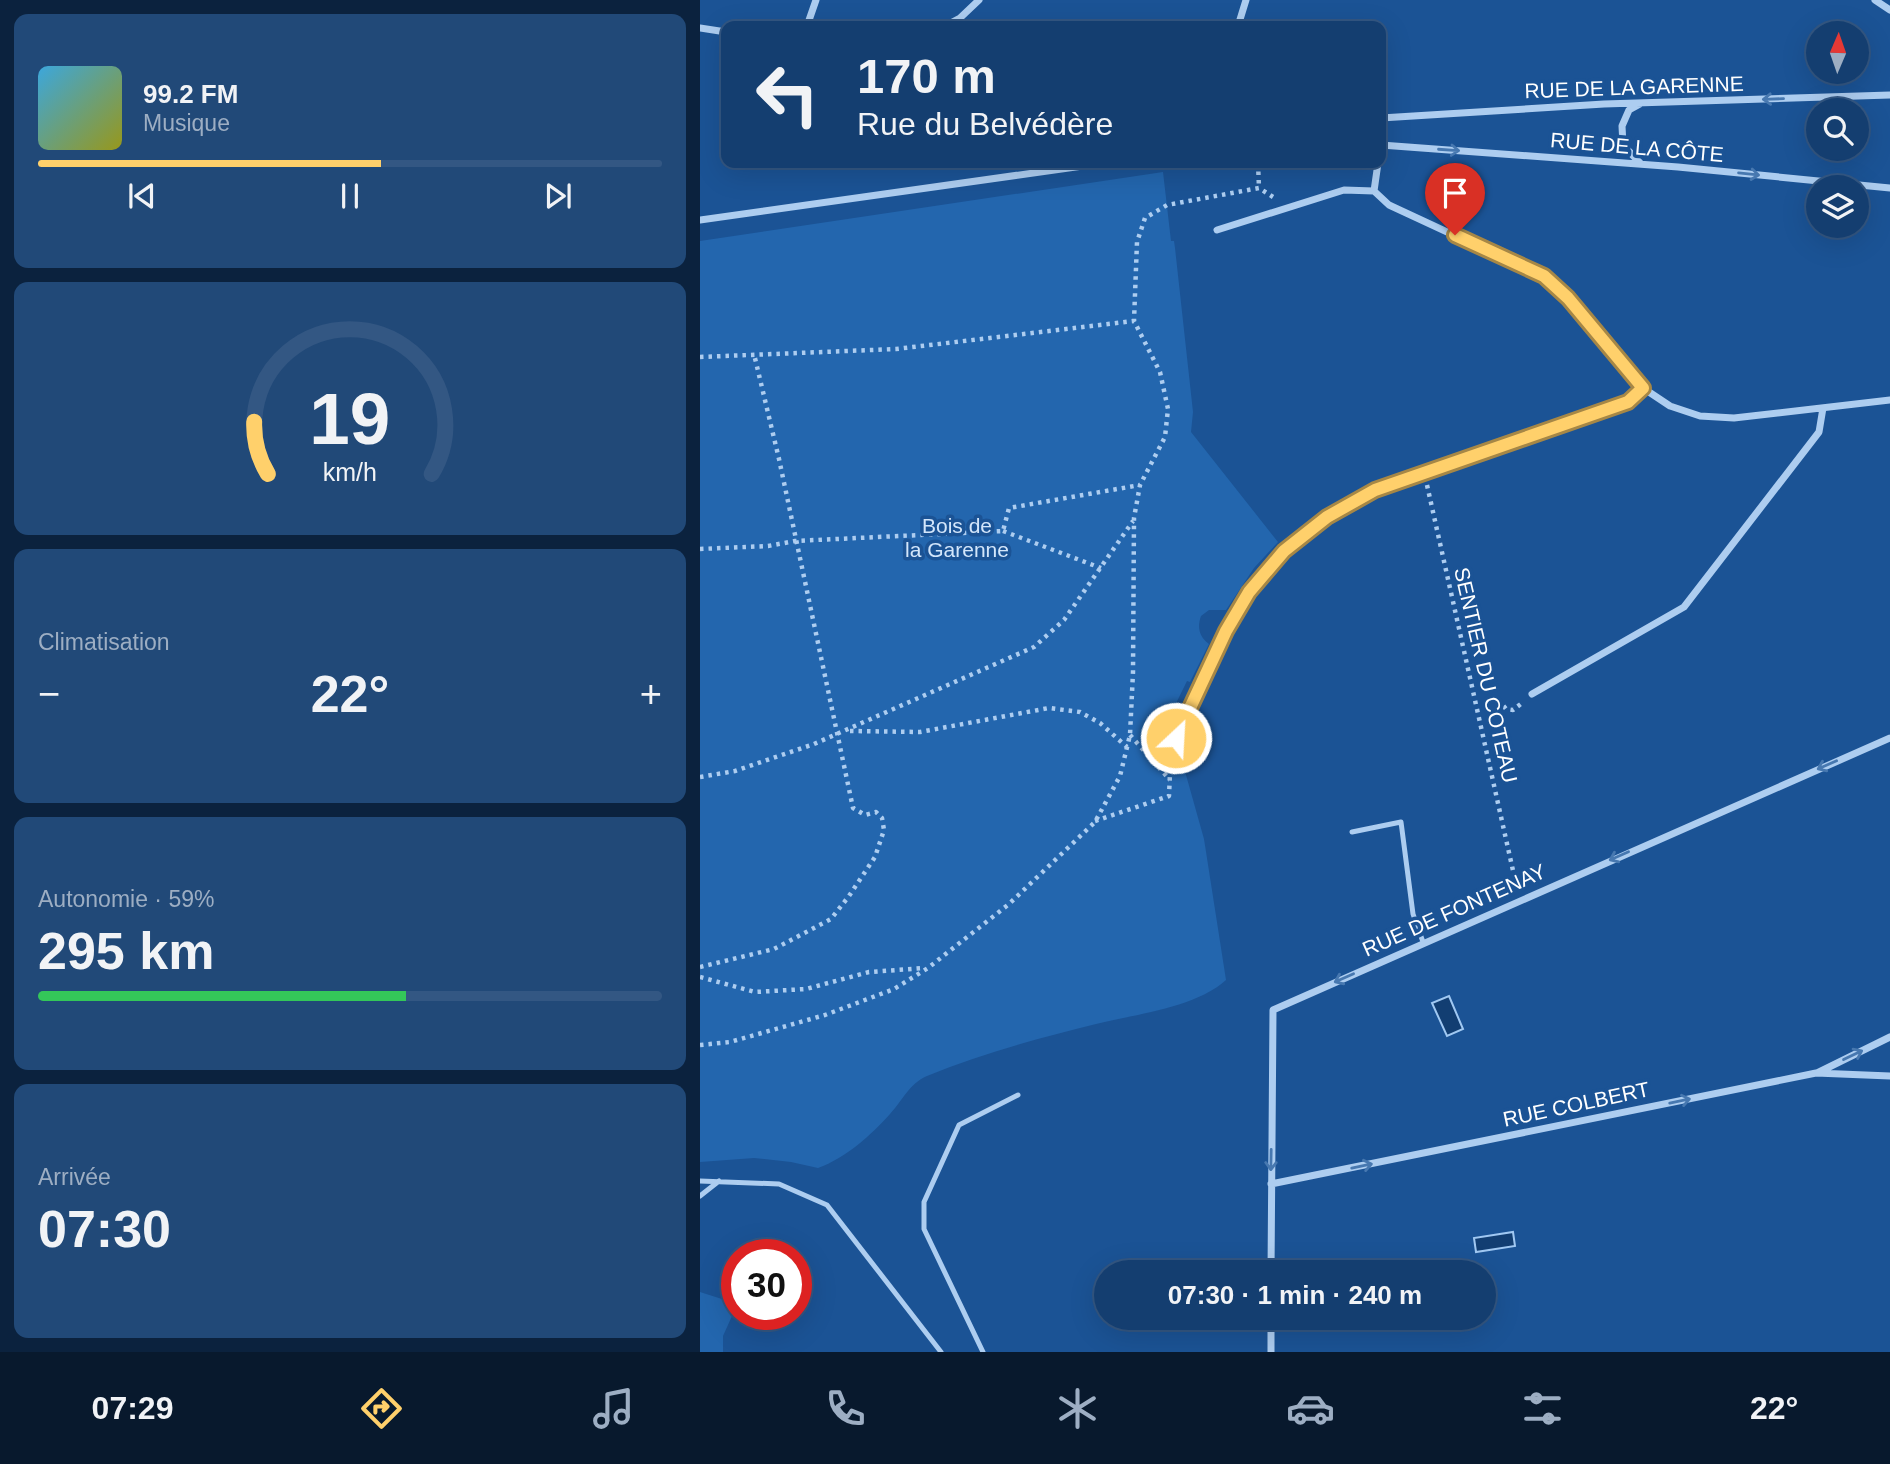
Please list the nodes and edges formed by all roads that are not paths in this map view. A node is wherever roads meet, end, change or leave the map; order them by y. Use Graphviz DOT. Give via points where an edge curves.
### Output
graph roads {
  1 [pos="816,0"];
  2 [pos="979,0"];
  3 [pos="1245,0"];
  4 [pos="1875,0"];
  5 [pos="1890,10"];
  6 [pos="809,21"];
  7 [pos="954,21"];
  8 [pos="1239,21"];
  9 [pos="700,27"];
  10 [pos="721,31"];
  11 [pos="1890,95"];
  12 [pos="1643,102"];
  13 [pos="1386,118"];
  14 [pos="1386,145"];
  15 [pos="1641,164"];
  16 [pos="1069,168"];
  17 [pos="1377,168"];
  18 [pos="1890,188"];
  19 [pos="1374,191"];
  20 [pos="700,220"];
  21 [pos="1217,230"];
  22 [pos="1643,388"];
  23 [pos="1890,400"];
  24 [pos="1824,408"];
  25 [pos="1532,694"];
  26 [pos="1176,738"];
  27 [pos="1890,738"];
  28 [pos="1352,832"];
  29 [pos="1423,942"];
  30 [pos="1890,1037"];
  31 [pos="1816,1073"];
  32 [pos="1890,1076"];
  33 [pos="1018,1096"];
  34 [pos="700,1181"];
  35 [pos="719,1181"];
  36 [pos="1270,1184"];
  37 [pos="700,1196"];
  38 [pos="1271,1260"];
  39 [pos="1271,1330"];
  40 [pos="941,1352"];
  41 [pos="983,1352"];
  42 [pos="1271,1352"];
  1 -- 6 [label="street"];
  2 -- 7 [label="street"];
  3 -- 8 [label="street"];
  4 -- 5 [label="street"];
  9 -- 10 [label="street"];
  11 -- 12 [label="street, RUE DE LA GARENNE, one-way"];
  12 -- 13 [label="street, RUE DE LA GARENNE"];
  12 -- 15 [label="street" via="1629,110 1622,126 1623,145"];
  14 -- 15 [label="street, RUE DE LA CÔTE, one-way"];
  15 -- 18 [label="street, RUE DE LA CÔTE, one-way"];
  16 -- 20 [label="street"];
  17 -- 19 [label="street"];
  19 -- 21 [label="street" via="1344,190"];
  19 -- 22 [label="street" via="1389,205 1544,276"];
  22 -- 24 [label="street" via="1670,406 1700,416 1734,418"];
  22 -- 26 [label="street" via="1628,402 1375,490 1327,517 1284,551 1249,592"];
  23 -- 24 [label="street"];
  24 -- 25 [label="street" via="1819,432 1684,607"];
  27 -- 29 [label="street, RUE DE FONTENAY, one-way"];
  28 -- 29 [label="lane" via="1401,822 1413,914"];
  29 -- 36 [label="street, RUE DE FONTENAY, one-way" via="1272,1010"];
  31 -- 30 [label="street, one-way"];
  31 -- 32 [label="street, RUE COLBERT"];
  36 -- 31 [label="street, RUE COLBERT, one-way"];
  33 -- 41 [label="lane" via="959,1125 924,1202 924,1229"];
  34 -- 35 [label="lane"];
  35 -- 37 [label="lane"];
  35 -- 40 [label="lane" via="779,1184 827,1205"];
  36 -- 38 [label="street, RUE DE FONTENAY"];
  39 -- 42 [label="street"];
}
